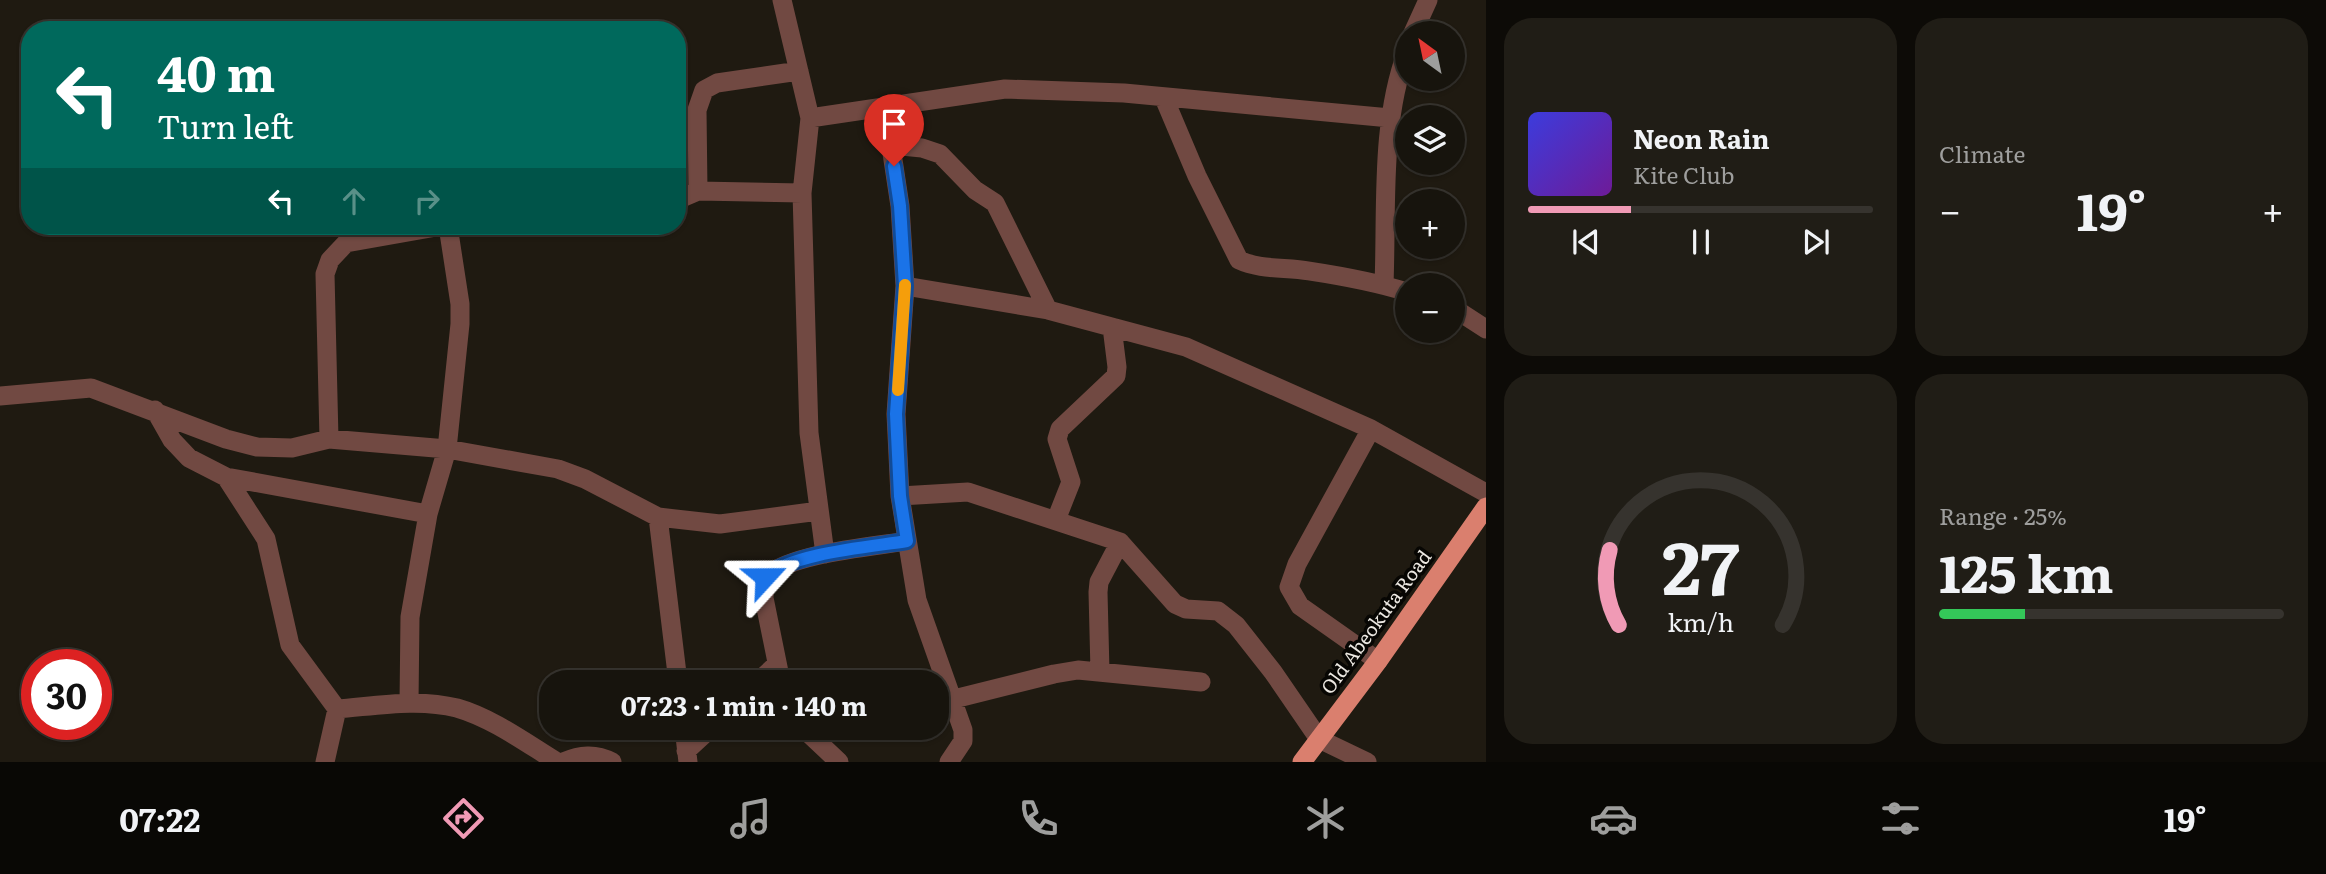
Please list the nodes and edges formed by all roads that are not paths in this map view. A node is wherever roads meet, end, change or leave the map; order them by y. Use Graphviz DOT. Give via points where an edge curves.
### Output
graph roads {
  1 [pos="782,0"];
  2 [pos="1428,0"];
  3 [pos="1418,21"];
  4 [pos="799,71"];
  5 [pos="1395,91"];
  6 [pos="1164,97"];
  7 [pos="885,107"];
  8 [pos="810,118"];
  9 [pos="1390,118"];
  10 [pos="891,145"];
  11 [pos="698,191"];
  12 [pos="802,193"];
  13 [pos="686,196"];
  14 [pos="391,235"];
  15 [pos="449,235"];
  16 [pos="1384,285"];
  17 [pos="905,286"];
  18 [pos="1395,288"];
  19 [pos="1048,310"];
  20 [pos="1465,315"];
  21 [pos="1112,327"];
  22 [pos="1486,329"];
  23 [pos="0,396"];
  24 [pos="155,410"];
  25 [pos="1371,429"];
  26 [pos="330,439"];
  27 [pos="447,449"];
  28 [pos="226,477"];
  29 [pos="1486,493"];
  30 [pos="900,496"];
  31 [pos="1486,507"];
  32 [pos="819,510"];
  33 [pos="428,514"];
  34 [pos="658,517"];
  35 [pos="1056,520"];
  36 [pos="907,541"];
  37 [pos="1121,542"];
  38 [pos="825,554"];
  39 [pos="1378,661"];
  40 [pos="677,670"];
  41 [pos="778,670"];
  42 [pos="1100,672"];
  43 [pos="1201,682"];
  44 [pos="954,699"];
  45 [pos="409,703"];
  46 [pos="337,709"];
  47 [pos="1319,739"];
  48 [pos="701,740"];
  49 [pos="816,740"];
  50 [pos="687,757"];
  51 [pos="325,762"];
  52 [pos="560,762"];
  53 [pos="612,762"];
  54 [pos="839,762"];
  55 [pos="949,762"];
  56 [pos="1302,762"];
  57 [pos="1367,762"];
  1 -- 4 [label="street"];
  2 -- 3 [label="street"];
  4 -- 8 [label="street"];
  4 -- 11 [label="street" via="717,83 704,90 697,110"];
  5 -- 9 [label="street"];
  6 -- 7 [label="street" via="1005,89"];
  6 -- 9 [label="street"];
  6 -- 16 [label="street" via="1239,260"];
  7 -- 8 [label="street"];
  7 -- 10 [label="street"];
  8 -- 12 [label="street"];
  9 -- 16 [label="street"];
  10 -- 17 [label="street"];
  10 -- 19 [label="street" via="940,154 975,190 995,203"];
  11 -- 12 [label="street"];
  11 -- 13 [label="street"];
  12 -- 32 [label="street" via="809,433"];
  14 -- 26 [label="street" via="346,243 324,274"];
  15 -- 27 [label="street" via="460,324"];
  16 -- 18 [label="street"];
  17 -- 19 [label="street"];
  17 -- 30 [label="street" via="896,414"];
  19 -- 21 [label="street"];
  20 -- 22 [label="street"];
  21 -- 25 [label="street" via="1186,347"];
  21 -- 35 [label="street" via="1116,376 1060,429 1057,439 1071,482"];
  23 -- 24 [label="street" via="91,388"];
  24 -- 26 [label="street" via="257,447 292,447"];
  24 -- 28 [label="street" via="189,458"];
  25 -- 29 [label="street"];
  25 -- 39 [label="street" via="1289,587 1300,606"];
  26 -- 27 [label="street"];
  27 -- 33 [label="street"];
  27 -- 34 [label="street" via="558,469"];
  28 -- 33 [label="street"];
  28 -- 46 [label="street" via="266,539 290,645"];
  30 -- 35 [label="street" via="968,492"];
  30 -- 36 [label="street"];
  31 -- 39 [label="highway, Old Abeokuta Road"];
  32 -- 34 [label="street" via="720,524"];
  32 -- 38 [label="street"];
  33 -- 45 [label="street" via="410,617"];
  34 -- 40 [label="street"];
  35 -- 37 [label="street"];
  36 -- 38 [label="street"];
  36 -- 44 [label="street" via="917,600"];
  37 -- 42 [label="street" via="1097,592"];
  37 -- 47 [label="street" via="1175,604 1218,611 1236,625"];
  38 -- 41 [label="street" via="774,569 765,577 764,598"];
  39 -- 47 [label="highway, Old Abeokuta Road"];
  42 -- 43 [label="street"];
  42 -- 44 [label="street" via="1054,674"];
  44 -- 55 [label="street" via="963,741"];
  45 -- 46 [label="street"];
  45 -- 52 [label="street" via="455,708 480,717"];
  46 -- 51 [label="street"];
  47 -- 56 [label="highway, Old Abeokuta Road"];
  47 -- 57 [label="street"];
  48 -- 50 [label="street"];
  49 -- 54 [label="street"];
  52 -- 53 [label="street" via="578,756 601,756"];
}
